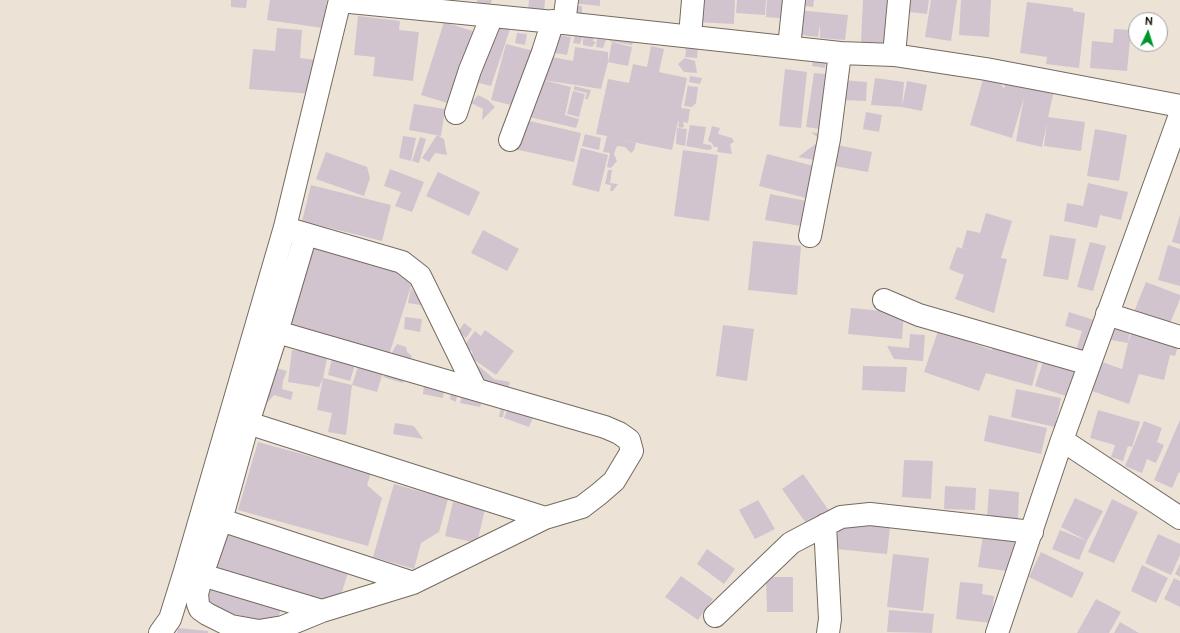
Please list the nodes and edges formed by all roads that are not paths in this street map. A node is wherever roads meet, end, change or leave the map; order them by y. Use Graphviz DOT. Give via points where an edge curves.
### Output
graph roads {
  1 [pos="340,0"];
  2 [pos="567,0"];
  3 [pos="693,0"];
  4 [pos="794,0"];
  5 [pos="899,0"];
  6 [pos="443,5"];
  7 [pos="492,16"];
  8 [pos="559,22"];
  9 [pos="690,36"];
  10 [pos="789,47"];
  11 [pos="840,53"];
  12 [pos="894,55"];
  13 [pos="1180,106"];
  14 [pos="456,113"];
  15 [pos="1180,115"];
  16 [pos="510,140"];
  17 [pos="284,228"];
  18 [pos="306,234"];
  19 [pos="810,236"];
  20 [pos="884,300"];
  21 [pos="1108,314"];
  22 [pos="277,332"];
  23 [pos="1180,337"];
  24 [pos="1089,364"];
  25 [pos="475,388"];
  26 [pos="248,423"];
  27 [pos="1062,440"];
  28 [pos="545,518"];
  29 [pos="1180,518"];
  30 [pos="221,520"];
  31 [pos="825,525"];
  32 [pos="1032,532"];
  33 [pos="202,575"];
  34 [pos="413,584"];
  35 [pos="322,611"];
  36 [pos="715,616"];
  37 [pos="160,633"];
  38 [pos="828,633"];
  39 [pos="997,633"];
  1 -- 6 [label="street"];
  1 -- 17 [label="street"];
  2 -- 8 [label="street"];
  3 -- 9 [label="street"];
  4 -- 10 [label="street"];
  5 -- 12 [label="street"];
  6 -- 7 [label="street"];
  7 -- 8 [label="street"];
  7 -- 14 [label="street"];
  8 -- 9 [label="street"];
  8 -- 16 [label="street" via="543,52"];
  9 -- 10 [label="street"];
  10 -- 11 [label="street"];
  11 -- 12 [label="street"];
  11 -- 19 [label="street" via="828,139"];
  12 -- 13 [label="street" via="986,69"];
  15 -- 21 [label="street"];
  17 -- 18 [label="street"];
  17 -- 37 [label="street" via="183,578 170,619"];
  18 -- 22 [label="street"];
  18 -- 25 [label="street" via="402,262 420,276"];
  20 -- 24 [label="street" via="919,314"];
  21 -- 23 [label="street"];
  21 -- 24 [label="street"];
  22 -- 25 [label="street"];
  22 -- 26 [label="street"];
  24 -- 27 [label="street"];
  25 -- 28 [label="street" via="605,427 629,440 632,451 614,481 582,507"];
  26 -- 28 [label="street"];
  26 -- 30 [label="street"];
  27 -- 29 [label="street"];
  27 -- 32 [label="street"];
  28 -- 34 [label="street"];
  30 -- 33 [label="street"];
  30 -- 34 [label="street"];
  31 -- 32 [label="street" via="841,517 870,514"];
  31 -- 36 [label="street" via="791,543"];
  31 -- 38 [label="street" via="830,619"];
  32 -- 39 [label="street"];
  33 -- 35 [label="street"];
  33 -- 35 [label="street" via="197,594 200,609 231,626 259,631 283,627"];
  34 -- 35 [label="street"];
}
